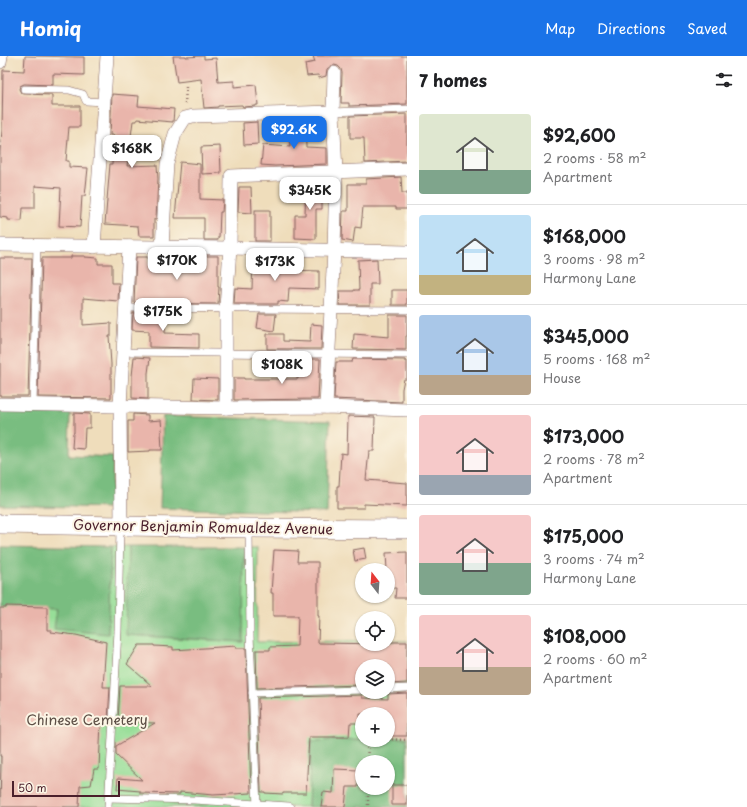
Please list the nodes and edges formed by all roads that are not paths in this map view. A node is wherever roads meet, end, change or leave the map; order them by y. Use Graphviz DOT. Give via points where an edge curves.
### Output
graph roads {
  1 [pos="1,56"];
  2 [pos="107,56"];
  3 [pos="0,62"];
  4 [pos="334,73"];
  5 [pos="24,89"];
  6 [pos="104,102"];
  7 [pos="407,109"];
  8 [pos="333,112"];
  9 [pos="407,169"];
  10 [pos="336,172"];
  11 [pos="0,245"];
  12 [pos="37,246"];
  13 [pos="94,246"];
  14 [pos="129,247"];
  15 [pos="162,247"];
  16 [pos="230,248"];
  17 [pos="334,250"];
  18 [pos="407,252"];
  19 [pos="125,308"];
  20 [pos="226,308"];
  21 [pos="331,309"];
  22 [pos="407,310"];
  23 [pos="123,352"];
  24 [pos="226,354"];
  25 [pos="329,355"];
  26 [pos="407,355"];
  27 [pos="0,404"];
  28 [pos="33,404"];
  29 [pos="120,406"];
  30 [pos="326,407"];
  31 [pos="226,408"];
  32 [pos="407,410"];
  33 [pos="0,524"];
  34 [pos="120,526"];
  35 [pos="249,528"];
  36 [pos="407,529"];
  37 [pos="407,688"];
  38 [pos="395,689"];
  39 [pos="355,690"];
  40 [pos="252,693"];
  41 [pos="108,798"];
  42 [pos="194,804"];
  43 [pos="257,806"];
  44 [pos="108,807"];
  45 [pos="291,807"];
  1 -- 3 [label="street"];
  2 -- 6 [label="street"];
  4 -- 8 [label="street"];
  5 -- 6 [label="lane" via="69,90 83,94 86,101"];
  6 -- 13 [label="street"];
  7 -- 8 [label="lane"];
  8 -- 10 [label="street"];
  8 -- 15 [label="street" via="185,118 175,134 167,164"];
  9 -- 10 [label="street"];
  10 -- 16 [label="street" via="231,176"];
  10 -- 17 [label="street"];
  11 -- 12 [label="street"];
  12 -- 13 [label="street"];
  12 -- 28 [label="lane"];
  13 -- 14 [label="street"];
  14 -- 15 [label="street"];
  14 -- 19 [label="street"];
  15 -- 16 [label="street"];
  16 -- 17 [label="street"];
  16 -- 20 [label="street"];
  17 -- 18 [label="street"];
  17 -- 21 [label="street"];
  19 -- 20 [label="lane"];
  19 -- 23 [label="street"];
  20 -- 21 [label="lane"];
  20 -- 24 [label="street"];
  21 -- 22 [label="lane"];
  21 -- 25 [label="street"];
  23 -- 24 [label="lane"];
  23 -- 29 [label="street"];
  24 -- 25 [label="lane"];
  24 -- 31 [label="street"];
  25 -- 26 [label="lane"];
  25 -- 30 [label="street"];
  27 -- 28 [label="street"];
  28 -- 29 [label="street"];
  29 -- 31 [label="street"];
  29 -- 34 [label="street"];
  30 -- 31 [label="street"];
  30 -- 32 [label="street"];
  33 -- 34 [label="main road, Governor Benjamin Romualdez Avenue"];
  34 -- 35 [label="main road, Governor Benjamin Romualdez Avenue"];
  34 -- 41 [label="lane" via="118,631"];
  35 -- 36 [label="main road, Governor Benjamin Romualdez Avenue"];
  35 -- 40 [label="lane"];
  37 -- 38 [label="lane"];
  39 -- 40 [label="lane"];
  40 -- 43 [label="lane"];
  41 -- 42 [label="lane"];
  41 -- 44 [label="lane"];
  42 -- 43 [label="lane"];
  43 -- 45 [label="lane"];
}
